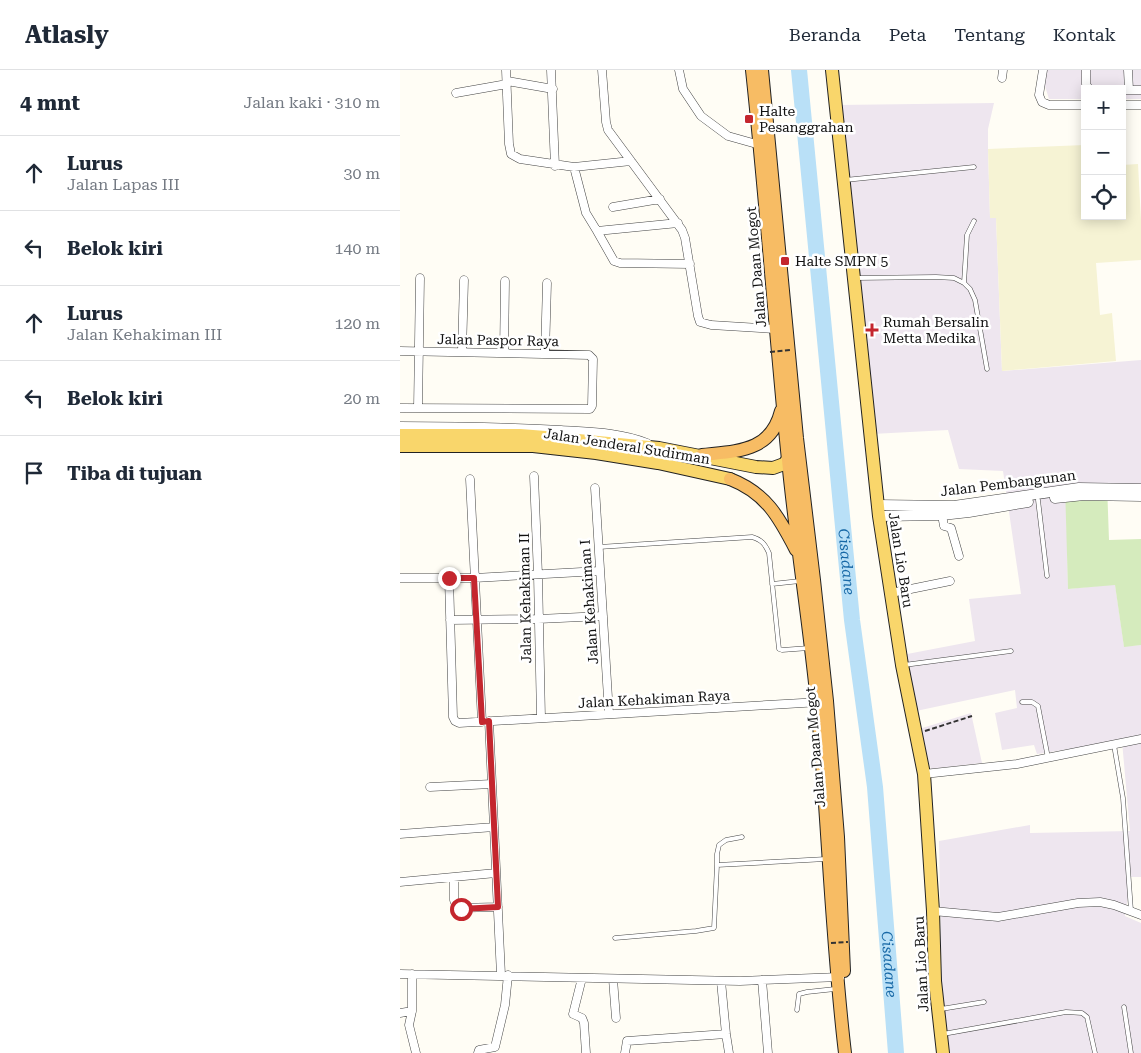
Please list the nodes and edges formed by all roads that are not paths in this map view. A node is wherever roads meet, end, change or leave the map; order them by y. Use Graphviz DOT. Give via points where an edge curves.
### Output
graph roads {
  1 [pos="506,70"];
  2 [pos="552,70"];
  3 [pos="602,70"];
  4 [pos="679,70"];
  5 [pos="752,70"];
  6 [pos="762,70"];
  7 [pos="832,70"];
  8 [pos="1043,70"];
  9 [pos="1086,70"];
  10 [pos="1128,70"];
  11 [pos="507,82"];
  12 [pos="1087,85"];
  13 [pos="1126,85"];
  14 [pos="553,89"];
  15 [pos="1126,90"];
  16 [pos="1141,90"];
  17 [pos="456,93"];
  18 [pos="1081,105"];
  19 [pos="1126,105"];
  20 [pos="1141,106"];
  21 [pos="760,145"];
  22 [pos="631,161"];
  23 [pos="555,166"];
  24 [pos="974,167"];
  25 [pos="574,168"];
  26 [pos="843,180"];
  27 [pos="660,199"];
  28 [pos="613,207"];
  29 [pos="974,221"];
  30 [pos="678,223"];
  31 [pos="597,231"];
  32 [pos="690,264"];
  33 [pos="420,278"];
  34 [pos="853,278"];
  35 [pos="464,280"];
  36 [pos="505,281"];
  37 [pos="546,283"];
  38 [pos="964,283"];
  39 [pos="780,321"];
  40 [pos="400,351"];
  41 [pos="419,351"];
  42 [pos="462,352"];
  43 [pos="504,353"];
  44 [pos="545,354"];
  45 [pos="987,370"];
  46 [pos="783,404"];
  47 [pos="400,408"];
  48 [pos="418,408"];
  49 [pos="400,427"];
  50 [pos="400,435"];
  51 [pos="797,438"];
  52 [pos="400,446"];
  53 [pos="659,448"];
  54 [pos="702,455"];
  55 [pos="788,461"];
  56 [pos="534,476"];
  57 [pos="470,479"];
  58 [pos="730,479"];
  59 [pos="595,488"];
  60 [pos="1141,489"];
  61 [pos="1141,496"];
  62 [pos="1038,500"];
  63 [pos="878,511"];
  64 [pos="942,515"];
  65 [pos="598,547"];
  66 [pos="959,556"];
  67 [pos="800,558"];
  68 [pos="600,571"];
  69 [pos="538,575"];
  70 [pos="1047,576"];
  71 [pos="400,578"];
  72 [pos="449,578"];
  73 [pos="474,578"];
  74 [pos="803,580"];
  75 [pos="950,581"];
  76 [pos="772,584"];
  77 [pos="891,593"];
  78 [pos="603,616"];
  79 [pos="450,620"];
  80 [pos="538,620"];
  81 [pos="477,621"];
  82 [pos="811,648"];
  83 [pos="1011,651"];
  84 [pos="902,665"];
  85 [pos="822,701"];
  86 [pos="1022,702"];
  87 [pos="609,714"];
  88 [pos="541,718"];
  89 [pos="485,721"];
  90 [pos="1141,739"];
  91 [pos="1114,743"];
  92 [pos="1048,758"];
  93 [pos="924,774"];
  94 [pos="492,784"];
  95 [pos="430,787"];
  96 [pos="494,827"];
  97 [pos="400,834"];
  98 [pos="742,837"];
  99 [pos="829,858"];
  100 [pos="716,865"];
  101 [pos="496,873"];
  102 [pos="454,877"];
  103 [pos="400,882"];
  104 [pos="498,907"];
  105 [pos="933,911"];
  106 [pos="1131,912"];
  107 [pos="1141,915"];
  108 [pos="615,938"];
  109 [pos="400,974"];
  110 [pos="412,974"];
  111 [pos="504,975"];
  112 [pos="582,978"];
  113 [pos="613,979"];
  114 [pos="762,980"];
  115 [pos="721,981"];
  116 [pos="839,981"];
  117 [pos="984,1002"];
  118 [pos="1124,1007"];
  119 [pos="412,1010"];
  120 [pos="797,1010"];
  121 [pos="938,1010"];
  122 [pos="400,1013"];
  123 [pos="616,1018"];
  124 [pos="726,1034"];
  125 [pos="941,1034"];
  126 [pos="416,1053"];
  127 [pos="478,1053"];
  128 [pos="586,1053"];
  129 [pos="625,1053"];
  130 [pos="729,1053"];
  131 [pos="768,1053"];
  132 [pos="845,1053"];
  133 [pos="853,1053"];
  134 [pos="943,1053"];
  135 [pos="1095,1053"];
  136 [pos="1131,1053"];
  1 -- 11 [label="street"];
  2 -- 14 [label="street"];
  3 -- 22 [label="street" via="606,122 612,137"];
  4 -- 21 [label="street" via="683,88 701,116 728,136"];
  5 -- 21 [label="highway, Jalan Daan Mogot"];
  6 -- 39 [label="highway, Jalan Daan Mogot"];
  7 -- 26 [label="main road, Jalan Lio Baru"];
  8 -- 18 [label="street" via="1039,95 1042,102"];
  9 -- 12 [label="street"];
  10 -- 13 [label="street"];
  11 -- 14 [label="street"];
  11 -- 17 [label="street"];
  11 -- 23 [label="street" via="511,154"];
  14 -- 23 [label="street"];
  15 -- 16 [label="street"];
  19 -- 20 [label="street"];
  21 -- 39 [label="highway, Jalan Daan Mogot"];
  22 -- 25 [label="street"];
  22 -- 27 [label="street"];
  23 -- 25 [label="street"];
  24 -- 26 [label="lane"];
  25 -- 31 [label="street" via="586,213"];
  26 -- 34 [label="main road, Jalan Lio Baru"];
  27 -- 28 [label="street"];
  27 -- 30 [label="street"];
  29 -- 38 [label="lane" via="967,235"];
  30 -- 31 [label="street"];
  30 -- 32 [label="street" via="685,238"];
  31 -- 32 [label="street" via="614,261"];
  32 -- 39 [label="street" via="700,322"];
  33 -- 41 [label="street"];
  34 -- 38 [label="lane" via="936,277 954,278"];
  34 -- 63 [label="main road, Jalan Lio Baru"];
  35 -- 42 [label="street"];
  36 -- 43 [label="street"];
  37 -- 44 [label="street"];
  38 -- 45 [label="lane" via="975,300"];
  39 -- 46 [label="highway, Jalan Daan Mogot"];
  39 -- 51 [label="highway, Jalan Daan Mogot"];
  40 -- 41 [label="street, Jalan Paspor Raya"];
  41 -- 42 [label="street, Jalan Paspor Raya"];
  41 -- 48 [label="street"];
  42 -- 43 [label="street, Jalan Paspor Raya"];
  43 -- 44 [label="street, Jalan Paspor Raya"];
  44 -- 48 [label="street, Jalan Paspor Raya" via="589,354 593,359 590,409"];
  46 -- 54 [label="highway" via="774,430 760,443 739,451"];
  46 -- 55 [label="highway, Jalan Daan Mogot"];
  47 -- 48 [label="street"];
  49 -- 53 [label="street, Jalan Jenderal Sudirman" via="502,428 602,434 632,438"];
  50 -- 53 [label="main road, Jalan Jenderal Sudirman" via="520,435"];
  51 -- 55 [label="main road, Jalan Daan Mogot"];
  51 -- 85 [label="highway, Jalan Daan Mogot" via="814,580"];
  52 -- 58 [label="main road, Jalan Jenderal Sudirman" via="533,446 658,463"];
  53 -- 54 [label="main road, Jalan Jenderal Sudirman"];
  54 -- 55 [label="main road, Jalan Jenderal Sudirman" via="765,468"];
  55 -- 67 [label="highway, Jalan Daan Mogot"];
  56 -- 69 [label="street, Jalan Kehakiman II"];
  57 -- 73 [label="street"];
  58 -- 67 [label="highway" via="762,498 784,525"];
  59 -- 65 [label="street, Jalan Kehakiman I"];
  60 -- 63 [label="street, Jalan Pembangunan" via="1079,488 954,506"];
  61 -- 62 [label="street, Jalan Pembangunan" via="1084,495"];
  62 -- 64 [label="street, Jalan Pembangunan"];
  62 -- 70 [label="lane"];
  63 -- 64 [label="street, Jalan Pembangunan"];
  63 -- 77 [label="main road, Jalan Lio Baru"];
  64 -- 66 [label="street" via="944,526 951,528"];
  65 -- 68 [label="street, Jalan Kehakiman I"];
  65 -- 76 [label="lane" via="752,537 762,541 767,549"];
  67 -- 74 [label="highway, Jalan Daan Mogot"];
  68 -- 69 [label="street"];
  68 -- 78 [label="street, Jalan Kehakiman I"];
  69 -- 73 [label="street"];
  69 -- 80 [label="street, Jalan Kehakiman II"];
  71 -- 72 [label="street"];
  72 -- 73 [label="street"];
  72 -- 79 [label="street"];
  73 -- 81 [label="street"];
  74 -- 76 [label="lane"];
  74 -- 82 [label="highway, Jalan Daan Mogot"];
  75 -- 77 [label="street"];
  76 -- 82 [label="lane" via="779,649"];
  77 -- 84 [label="main road, Jalan Lio Baru"];
  78 -- 80 [label="street"];
  78 -- 87 [label="street, Jalan Kehakiman I"];
  79 -- 81 [label="street"];
  79 -- 89 [label="street, Jalan Kehakiman Raya" via="453,717 459,724"];
  80 -- 81 [label="street"];
  80 -- 88 [label="street, Jalan Kehakiman II"];
  81 -- 89 [label="street"];
  82 -- 85 [label="highway, Jalan Daan Mogot"];
  83 -- 84 [label="lane"];
  84 -- 93 [label="main road, Jalan Lio Baru"];
  85 -- 87 [label="street, Jalan Kehakiman Raya"];
  85 -- 99 [label="highway, Jalan Daan Mogot"];
  85 -- 116 [label="highway, Jalan Daan Mogot" via="838,837"];
  86 -- 92 [label="lane" via="1038,706"];
  87 -- 88 [label="street, Jalan Kehakiman Raya"];
  88 -- 89 [label="street, Jalan Kehakiman Raya"];
  89 -- 94 [label="street"];
  90 -- 91 [label="street"];
  91 -- 92 [label="street"];
  91 -- 106 [label="lane" via="1123,798"];
  92 -- 93 [label="street"];
  93 -- 105 [label="main road, Jalan Lio Baru"];
  94 -- 95 [label="street"];
  94 -- 96 [label="street"];
  96 -- 97 [label="street"];
  96 -- 101 [label="street"];
  98 -- 100 [label="lane" via="719,845"];
  99 -- 100 [label="lane"];
  99 -- 116 [label="highway, Jalan Daan Mogot"];
  100 -- 108 [label="lane" via="714,928"];
  101 -- 102 [label="street"];
  101 -- 104 [label="street"];
  102 -- 103 [label="street"];
  102 -- 104 [label="street" via="454,900 458,908"];
  104 -- 111 [label="street"];
  105 -- 106 [label="street" via="998,917 1100,902"];
  105 -- 121 [label="main road, Jalan Lio Baru"];
  106 -- 107 [label="street"];
  109 -- 110 [label="street"];
  110 -- 111 [label="street"];
  110 -- 119 [label="street"];
  111 -- 112 [label="street"];
  111 -- 127 [label="street" via="505,1005 495,1047"];
  112 -- 113 [label="street"];
  112 -- 128 [label="street" via="573,1014 582,1018 584,1023"];
  113 -- 115 [label="street"];
  113 -- 123 [label="street"];
  114 -- 115 [label="street"];
  114 -- 116 [label="street"];
  114 -- 131 [label="street"];
  115 -- 124 [label="street"];
  116 -- 120 [label="lane" via="799,994"];
  116 -- 132 [label="highway, Jalan Daan Mogot"];
  116 -- 133 [label="highway, Jalan Daan Mogot"];
  117 -- 121 [label="lane"];
  118 -- 136 [label="lane"];
  119 -- 122 [label="street"];
  119 -- 126 [label="street" via="409,1025"];
  121 -- 125 [label="main road, Jalan Lio Baru"];
  124 -- 129 [label="street" via="627,1041"];
  124 -- 130 [label="street"];
  125 -- 134 [label="main road, Jalan Lio Baru"];
  125 -- 135 [label="lane" via="1066,1012 1082,1013 1087,1017"];
}
